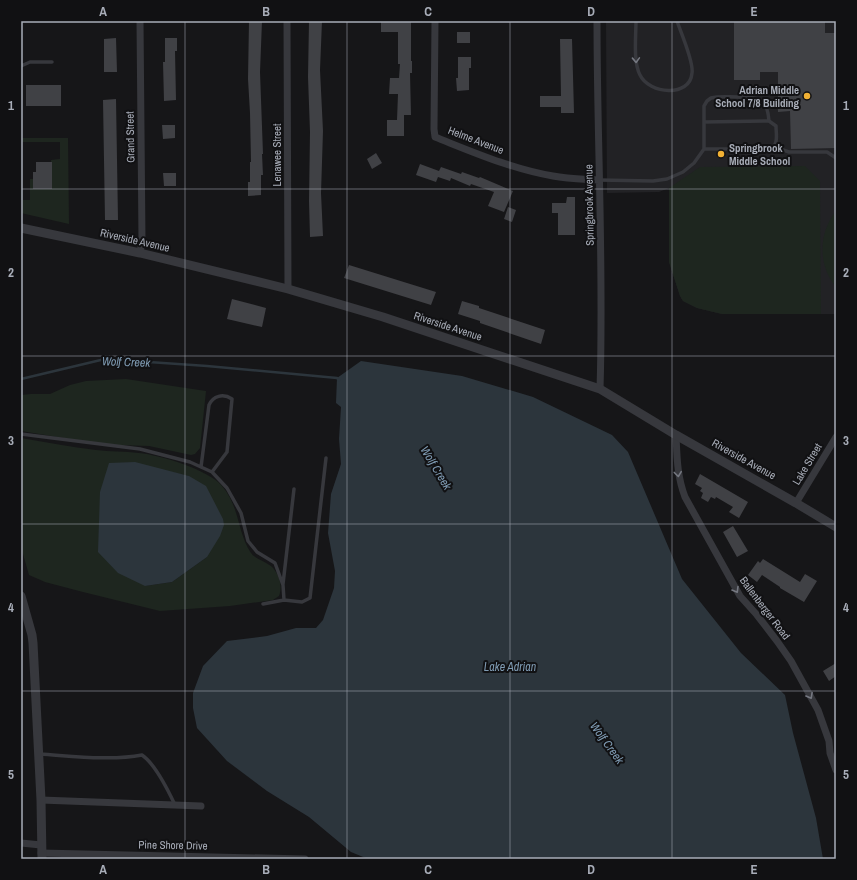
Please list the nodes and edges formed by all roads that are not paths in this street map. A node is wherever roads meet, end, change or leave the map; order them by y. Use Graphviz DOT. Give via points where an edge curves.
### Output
graph roads {
  1 [pos="140,21"];
  2 [pos="287,21"];
  3 [pos="435,21"];
  4 [pos="597,21"];
  5 [pos="636,21"];
  6 [pos="676,21"];
  7 [pos="52,62"];
  8 [pos="21,66"];
  9 [pos="769,121"];
  10 [pos="704,122"];
  11 [pos="774,147"];
  12 [pos="704,149"];
  13 [pos="836,158"];
  14 [pos="599,180"];
  15 [pos="21,228"];
  16 [pos="140,253"];
  17 [pos="288,290"];
  18 [pos="600,389"];
  19 [pos="21,434"];
  20 [pos="676,435"];
  21 [pos="836,437"];
  22 [pos="326,458"];
  23 [pos="202,467"];
  24 [pos="212,472"];
  25 [pos="294,489"];
  26 [pos="796,503"];
  27 [pos="836,527"];
  28 [pos="283,585"];
  29 [pos="21,596"];
  30 [pos="284,600"];
  31 [pos="263,604"];
  32 [pos="38,754"];
  33 [pos="836,770"];
  34 [pos="41,800"];
  35 [pos="175,805"];
  36 [pos="201,806"];
  37 [pos="21,843"];
  38 [pos="41,852"];
  39 [pos="305,859"];
  1 -- 16 [label="street, Grand Street"];
  2 -- 17 [label="street, Lenawee Street"];
  3 -- 14 [label="street, Helme Avenue" via="435,137 516,167 552,176"];
  4 -- 14 [label="street, Springbrook Avenue"];
  5 -- 6 [label="lane, one-way" via="636,69 640,77 655,89 670,91 687,85 693,72"];
  7 -- 8 [label="lane" via="30,62"];
  9 -- 10 [label="lane"];
  9 -- 10 [label="lane" via="768,109 760,99 716,97 707,101 704,106"];
  9 -- 11 [label="lane" via="776,126"];
  10 -- 12 [label="lane"];
  11 -- 12 [label="lane"];
  11 -- 13 [label="lane" via="789,152 827,152"];
  12 -- 14 [label="lane" via="694,163 683,172 667,179"];
  14 -- 18 [label="street, Springbrook Avenue"];
  15 -- 16 [label="street, Riverside Avenue"];
  16 -- 17 [label="street, Riverside Avenue"];
  17 -- 18 [label="street, Riverside Avenue" via="383,317"];
  18 -- 20 [label="street, Riverside Avenue"];
  19 -- 23 [label="lane" via="140,449"];
  20 -- 26 [label="street, Riverside Avenue"];
  20 -- 33 [label="street, Ballenberger Road, one-way" via="677,471 685,497 740,596 758,615 791,661 818,710"];
  21 -- 26 [label="street, Lake Street"];
  22 -- 30 [label="lane" via="310,598 302,602"];
  23 -- 24 [label="lane"];
  23 -- 24 [label="lane" via="208,405 217,396 229,397 232,399 227,452"];
  24 -- 28 [label="lane" via="227,488 241,513 248,541 256,552 275,563"];
  25 -- 28 [label="lane"];
  26 -- 27 [label="street, Riverside Avenue"];
  28 -- 30 [label="lane"];
  29 -- 32 [label="street" via="33,643"];
  30 -- 31 [label="lane"];
  32 -- 34 [label="street"];
  32 -- 35 [label="lane" via="115,757 142,755 148,759 166,786"];
  34 -- 35 [label="street"];
  34 -- 38 [label="street"];
  35 -- 36 [label="street"];
  37 -- 38 [label="street, Pine Shore Drive"];
  38 -- 39 [label="street, Pine Shore Drive"];
}
